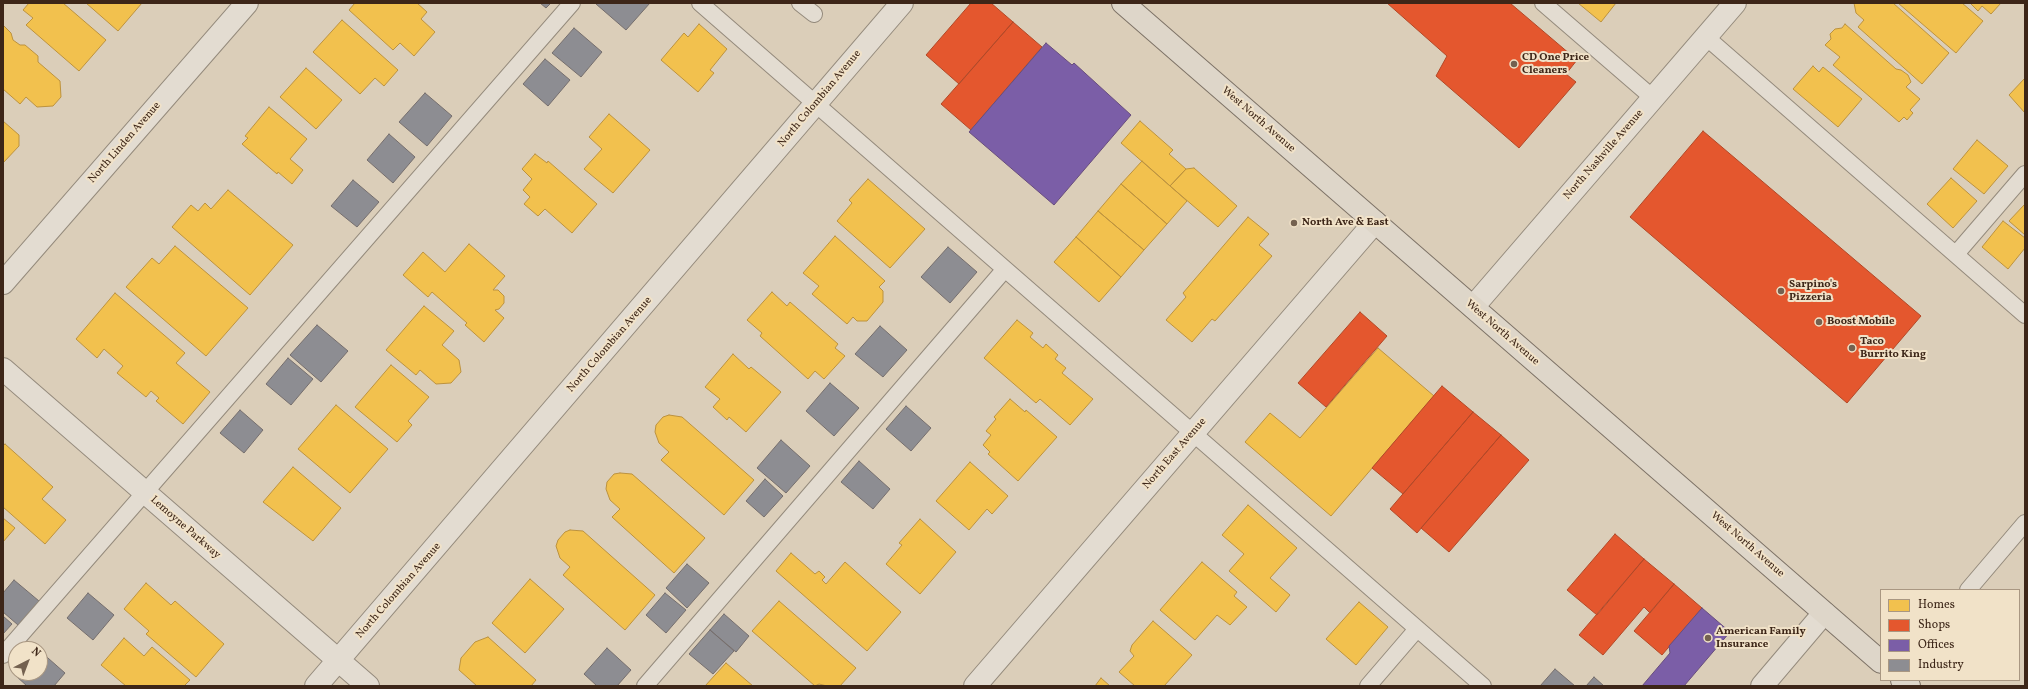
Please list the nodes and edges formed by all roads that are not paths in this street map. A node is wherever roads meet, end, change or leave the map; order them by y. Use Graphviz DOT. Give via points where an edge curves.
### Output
graph roads {
  1 [pos="247,3"];
  2 [pos="572,3"];
  3 [pos="700,3"];
  4 [pos="800,3"];
  5 [pos="902,3"];
  6 [pos="1123,3"];
  7 [pos="1543,3"];
  8 [pos="1735,3"];
  9 [pos="810,7"];
  10 [pos="1706,37"];
  11 [pos="1653,98"];
  12 [pos="817,104"];
  13 [pos="2025,174"];
  14 [pos="1375,222"];
  15 [pos="1956,254"];
  16 [pos="1006,269"];
  17 [pos="3,283"];
  18 [pos="1473,307"];
  19 [pos="2025,314"];
  20 [pos="3,369"];
  21 [pos="1193,432"];
  22 [pos="144,492"];
  23 [pos="2025,523"];
  24 [pos="1969,589"];
  25 [pos="1824,613"];
  26 [pos="1417,629"];
  27 [pos="3,655"];
  28 [pos="338,661"];
  29 [pos="1880,661"];
  30 [pos="316,686"];
  31 [pos="368,686"];
  32 [pos="645,686"];
  33 [pos="975,686"];
  34 [pos="1368,686"];
  35 [pos="1483,686"];
  36 [pos="1762,686"];
  1 -- 17 [label="street, North Linden Avenue"];
  2 -- 22 [label="lane"];
  3 -- 12 [label="lane"];
  4 -- 9 [label="lane"];
  5 -- 12 [label="street, North Colombian Avenue"];
  6 -- 14 [label="main road, West North Avenue"];
  7 -- 11 [label="lane"];
  8 -- 10 [label="street, North Nashville Avenue"];
  10 -- 11 [label="street, North Nashville Avenue"];
  10 -- 15 [label="lane"];
  11 -- 18 [label="street, North Nashville Avenue"];
  12 -- 16 [label="lane"];
  12 -- 28 [label="street, North Colombian Avenue"];
  13 -- 15 [label="lane"];
  14 -- 18 [label="main road, West North Avenue"];
  14 -- 21 [label="street, North East Avenue"];
  15 -- 19 [label="lane"];
  16 -- 21 [label="lane"];
  16 -- 32 [label="lane"];
  18 -- 25 [label="main road, West North Avenue"];
  20 -- 22 [label="street, Lemoyne Parkway"];
  21 -- 26 [label="lane"];
  21 -- 33 [label="street, North East Avenue"];
  22 -- 27 [label="lane"];
  22 -- 28 [label="street, Lemoyne Parkway"];
  23 -- 24 [label="lane"];
  25 -- 29 [label="main road, West North Avenue"];
  25 -- 36 [label="street"];
  26 -- 34 [label="lane"];
  26 -- 35 [label="lane"];
  28 -- 30 [label="street, North Colombian Avenue"];
  28 -- 31 [label="street, Lemoyne Parkway"];
}
